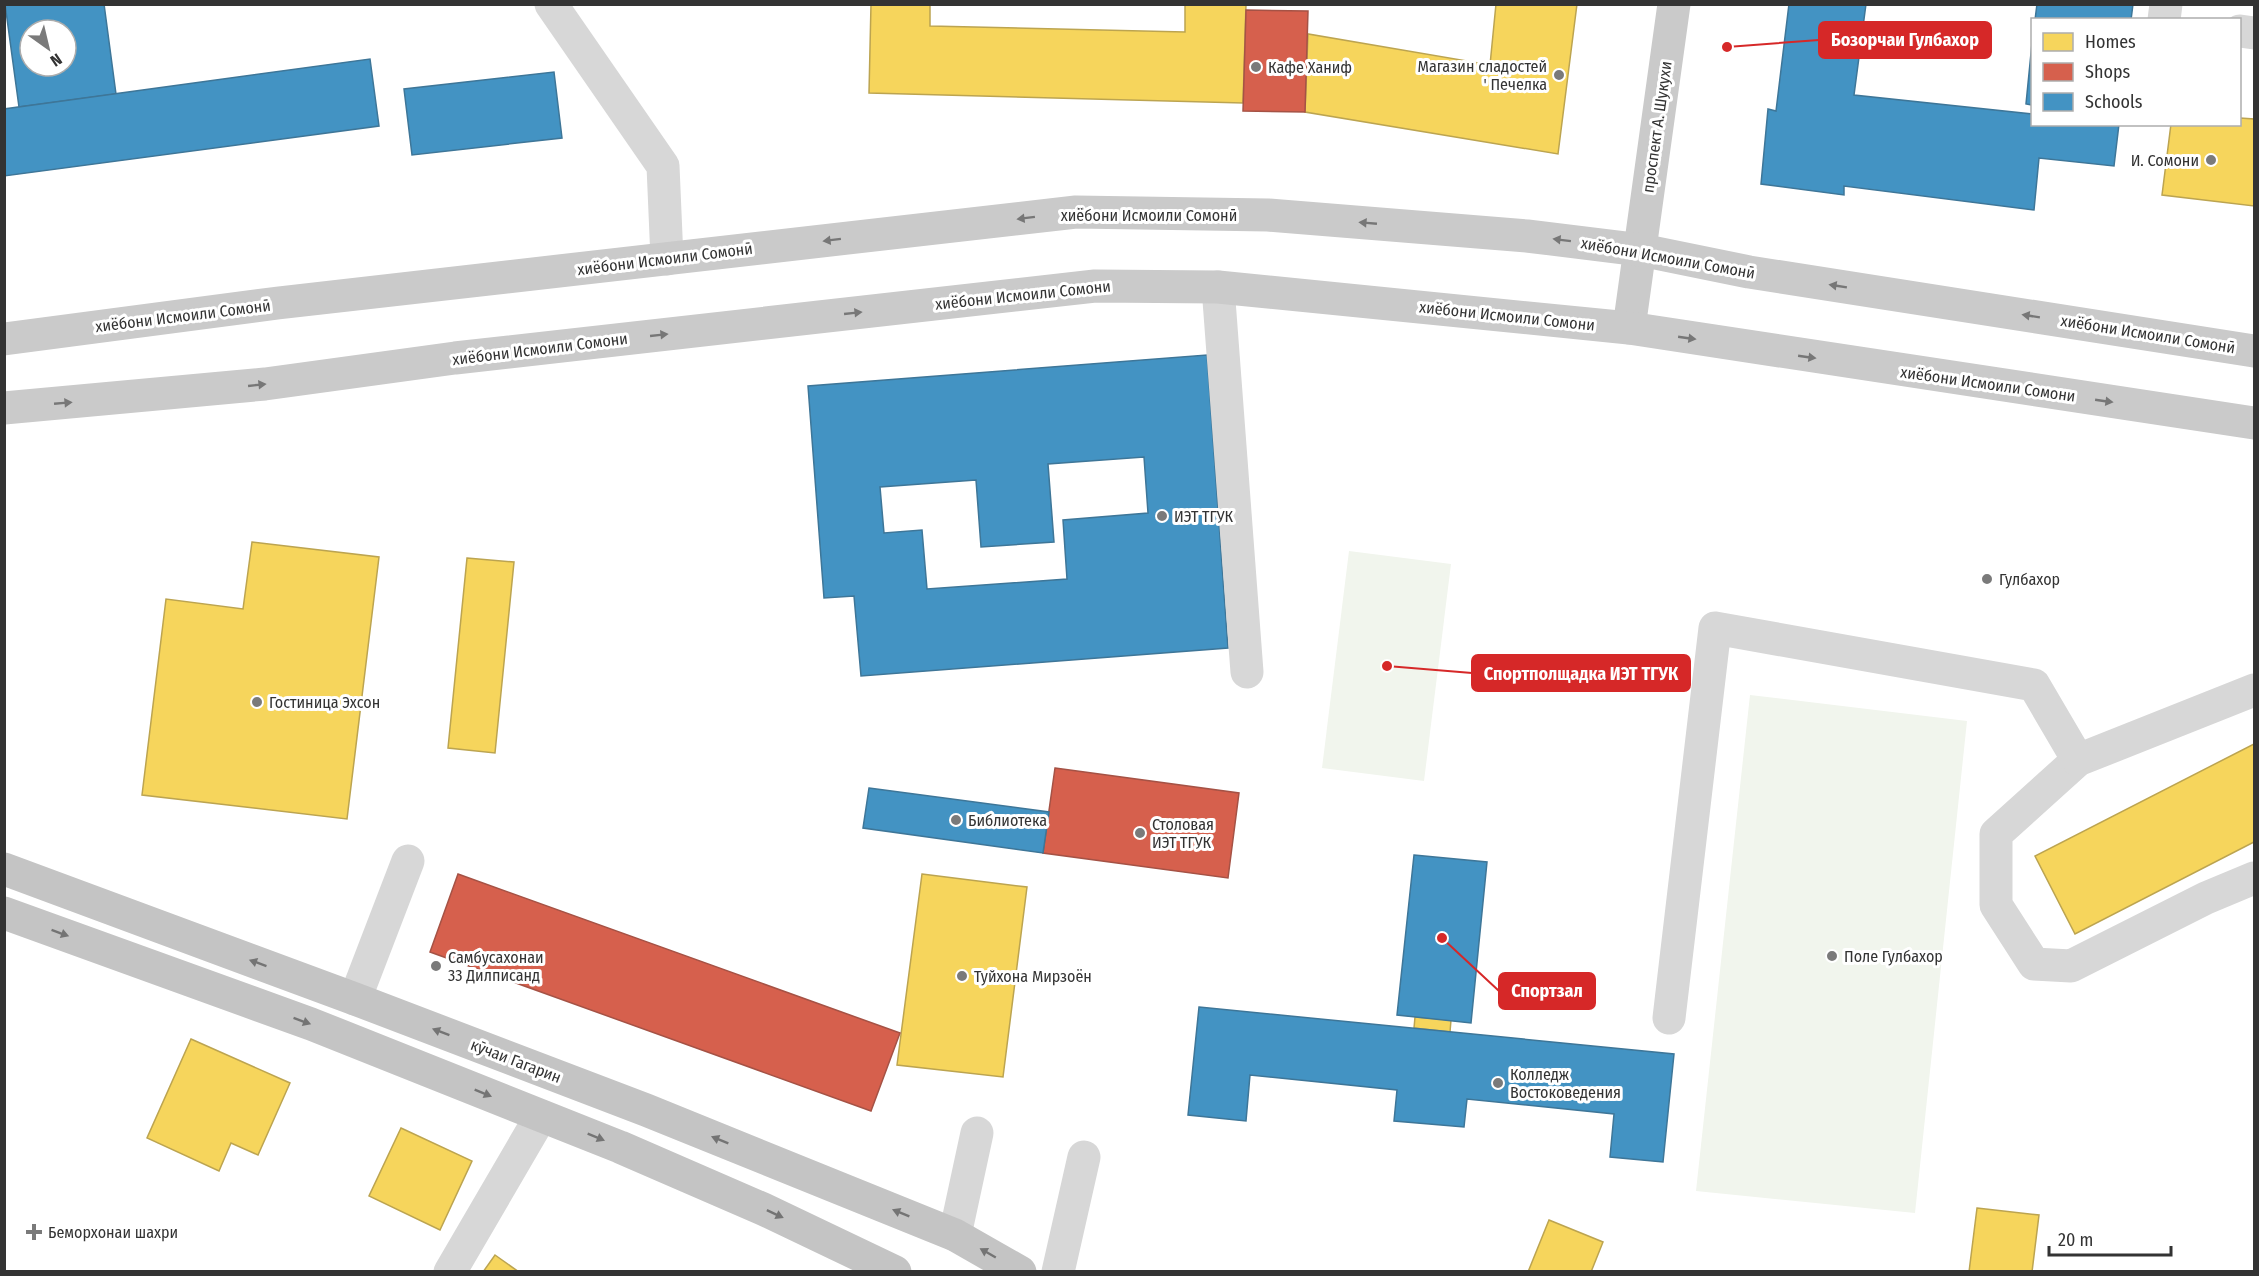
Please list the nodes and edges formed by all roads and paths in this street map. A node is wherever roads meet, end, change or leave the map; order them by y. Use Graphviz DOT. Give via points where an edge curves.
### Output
graph roads {
  1 [pos="551,4"];
  2 [pos="1674,4"];
  3 [pos="1641,250"];
  4 [pos="667,259"];
  5 [pos="1218,287"];
  6 [pos="1629,328"];
  7 [pos="4,339"];
  8 [pos="2254,351"];
  9 [pos="4,408"];
  10 [pos="2254,423"];
  11 [pos="1247,672"];
  12 [pos="2254,690"];
  13 [pos="2078,760"];
  14 [pos="408,861"];
  15 [pos="4,869"];
  16 [pos="2254,878"];
  17 [pos="4,913"];
  18 [pos="355,999"];
  19 [pos="1669,1018"];
  20 [pos="541,1116"];
  21 [pos="977,1133"];
  22 [pos="1084,1157"];
  23 [pos="955,1235"];
  24 [pos="450,1272"];
  25 [pos="895,1272"];
  26 [pos="1020,1272"];
  27 [pos="1058,1272"];
  1 -- 4 [label="street" via="663,166"];
  2 -- 3 [label="main road, проспект А. Шукухи"];
  3 -- 4 [label="main road, хиёбони Исмоили Сомонӣ, one-way" via="1527,236 1268,215 1076,212"];
  3 -- 6 [label="main road, проспект А. Шукухи"];
  8 -- 3 [label="main road, хиёбони Исмоили Сомонӣ, one-way" via="1749,272"];
  4 -- 7 [label="main road, хиёбони Исмоили Сомонӣ"];
  5 -- 6 [label="main road, хиёбони Исмоили Сомони"];
  9 -- 5 [label="main road, хиёбони Исмоили Сомони, one-way" via="265,384 455,358 1095,286"];
  5 -- 11 [label="street"];
  6 -- 10 [label="main road, хиёбони Исмоили Сомони, one-way"];
  12 -- 13 [label="street"];
  13 -- 16 [label="street" via="1996,834 1996,905 2034,963 2071,966"];
  13 -- 19 [label="street" via="2034,685 1715,628"];
  14 -- 18 [label="street"];
  18 -- 15 [label="highway, кӯчаи Гагарин, one-way"];
  17 -- 20 [label="highway, one-way" via="311,1024"];
  23 -- 18 [label="highway, кӯчаи Гагарин, one-way" via="646,1110"];
  20 -- 24 [label="street"];
  20 -- 25 [label="highway, one-way" via="763,1209"];
  21 -- 23 [label="street"];
  22 -- 27 [label="street"];
  26 -- 23 [label="highway, кӯчаи Гагарин, one-way"];
}
